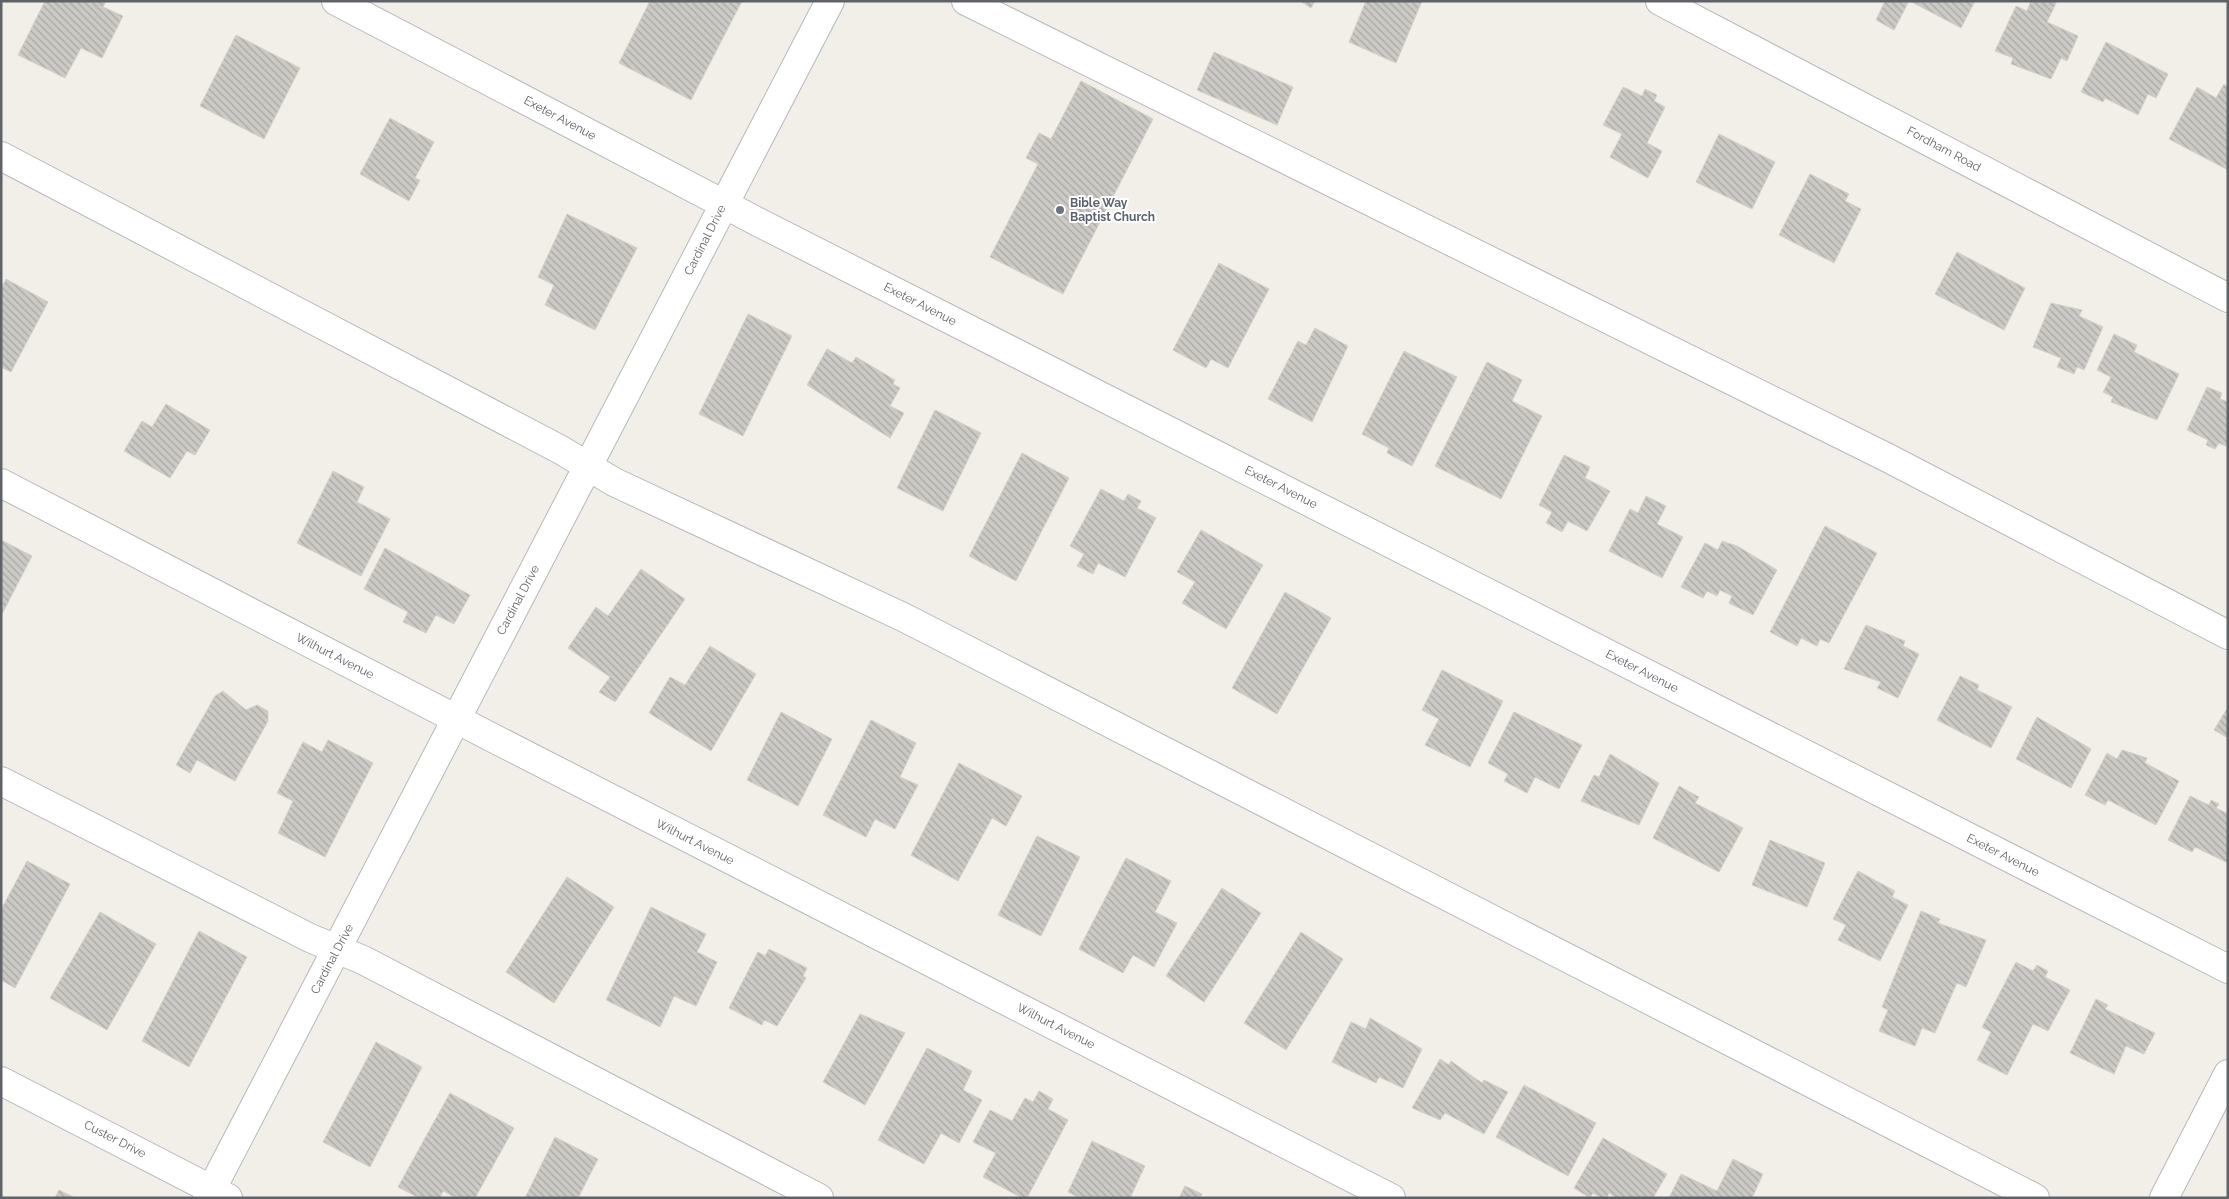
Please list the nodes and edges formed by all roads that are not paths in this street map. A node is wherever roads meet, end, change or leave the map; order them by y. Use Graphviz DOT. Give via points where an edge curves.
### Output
graph roads {
  1 [pos="336,1"];
  2 [pos="830,1"];
  3 [pos="966,1"];
  4 [pos="1660,1"];
  5 [pos="1,156"];
  6 [pos="724,204"];
  7 [pos="2228,298"];
  8 [pos="589,467"];
  9 [pos="1,482"];
  10 [pos="2228,635"];
  11 [pos="456,718"];
  12 [pos="1,781"];
  13 [pos="337,950"];
  14 [pos="2228,969"];
  15 [pos="2228,1074"];
  16 [pos="1,1081"];
  17 [pos="215,1195"];
  18 [pos="819,1198"];
  19 [pos="1391,1198"];
  20 [pos="2035,1198"];
  21 [pos="2164,1198"];
  1 -- 6 [label="street, Exeter Avenue"];
  2 -- 6 [label="street, Cardinal Drive"];
  3 -- 10 [label="street" via="1888,458"];
  4 -- 7 [label="street, Fordham Road"];
  5 -- 8 [label="street"];
  6 -- 8 [label="street, Cardinal Drive"];
  6 -- 14 [label="street, Exeter Avenue"];
  8 -- 11 [label="street, Cardinal Drive"];
  8 -- 20 [label="street" via="614,482 905,618"];
  9 -- 11 [label="street, Wilhurt Avenue"];
  11 -- 13 [label="street, Cardinal Drive"];
  11 -- 19 [label="street, Wilhurt Avenue"];
  12 -- 13 [label="street"];
  13 -- 17 [label="street, Cardinal Drive"];
  13 -- 18 [label="street" via="372,965"];
  15 -- 21 [label="street"];
  16 -- 17 [label="street, Custer Drive"];
}
